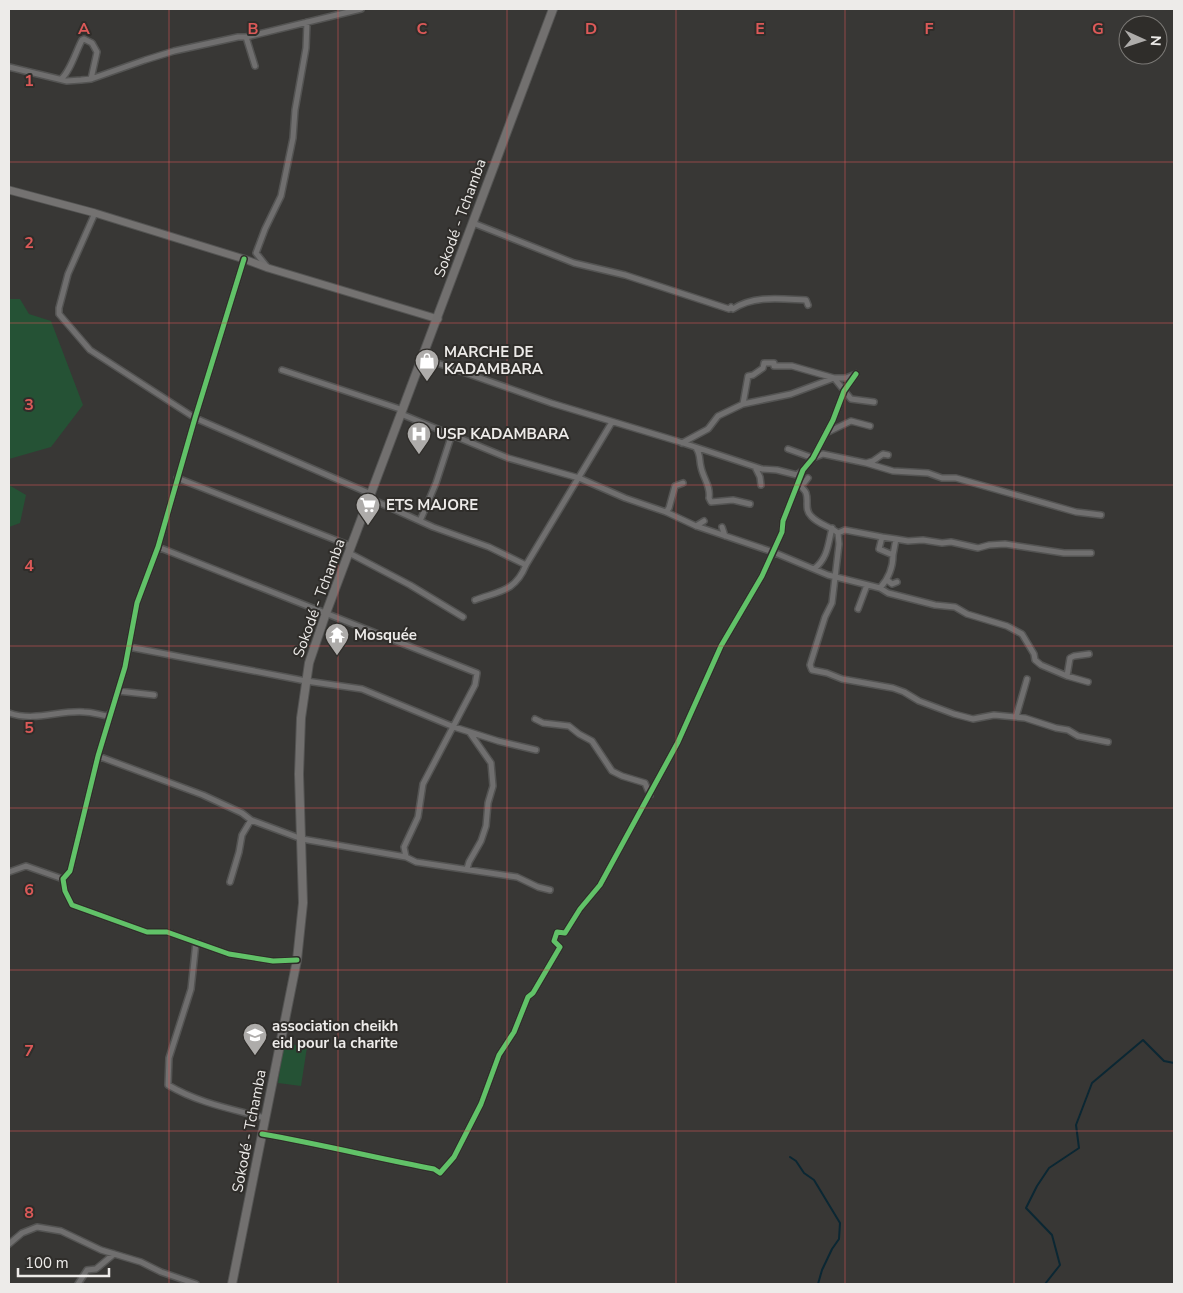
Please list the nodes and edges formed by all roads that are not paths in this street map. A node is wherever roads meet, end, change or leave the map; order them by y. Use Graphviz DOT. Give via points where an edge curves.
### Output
graph roads {
  1 [pos="361,9"];
  2 [pos="553,9"];
  3 [pos="307,22"];
  4 [pos="246,37"];
  5 [pos="255,66"];
  6 [pos="9,67"];
  7 [pos="61,79"];
  8 [pos="91,79"];
  9 [pos="9,190"];
  10 [pos="95,213"];
  11 [pos="473,223"];
  12 [pos="244,259"];
  13 [pos="268,268"];
  14 [pos="808,305"];
  15 [pos="438,318"];
  16 [pos="423,358"];
  17 [pos="282,370"];
  18 [pos="834,378"];
  19 [pos="844,391"];
  20 [pos="874,402"];
  21 [pos="743,404"];
  22 [pos="402,412"];
  23 [pos="194,418"];
  24 [pos="612,422"];
  25 [pos="870,426"];
  26 [pos="826,433"];
  27 [pos="452,434"];
  28 [pos="682,443"];
  29 [pos="696,447"];
  30 [pos="788,449"];
  31 [pos="888,455"];
  32 [pos="813,458"];
  33 [pos="866,463"];
  34 [pos="755,467"];
  35 [pos="804,470"];
  36 [pos="177,478"];
  37 [pos="579,478"];
  38 [pos="808,478"];
  39 [pos="683,483"];
  40 [pos="799,484"];
  41 [pos="761,485"];
  42 [pos="370,496"];
  43 [pos="750,504"];
  44 [pos="666,512"];
  45 [pos="1101,514"];
  46 [pos="420,521"];
  47 [pos="704,521"];
  48 [pos="696,526"];
  49 [pos="722,527"];
  50 [pos="832,528"];
  51 [pos="838,533"];
  52 [pos="725,536"];
  53 [pos="882,537"];
  54 [pos="896,539"];
  55 [pos="158,547"];
  56 [pos="350,549"];
  57 [pos="773,552"];
  58 [pos="1091,553"];
  59 [pos="893,555"];
  60 [pos="526,565"];
  61 [pos="814,569"];
  62 [pos="835,576"];
  63 [pos="887,580"];
  64 [pos="897,582"];
  65 [pos="867,585"];
  66 [pos="880,588"];
  67 [pos="475,600"];
  68 [pos="858,609"];
  69 [pos="326,613"];
  70 [pos="463,617"];
  71 [pos="129,647"];
  72 [pos="1089,657"];
  73 [pos="1067,676"];
  74 [pos="1027,679"];
  75 [pos="306,681"];
  76 [pos="1088,682"];
  77 [pos="118,691"];
  78 [pos="154,695"];
  79 [pos="112,711"];
  80 [pos="9,713"];
  81 [pos="1016,717"];
  82 [pos="535,719"];
  83 [pos="454,727"];
  84 [pos="470,732"];
  85 [pos="1108,742"];
  86 [pos="536,750"];
  87 [pos="98,756"];
  88 [pos="650,795"];
  89 [pos="251,820"];
  90 [pos="302,840"];
  91 [pos="406,857"];
  92 [pos="467,868"];
  93 [pos="9,872"];
  94 [pos="63,879"];
  95 [pos="230,882"];
  96 [pos="550,890"];
  97 [pos="196,942"];
  98 [pos="296,960"];
  99 [pos="265,1118"];
  100 [pos="262,1134"];
  101 [pos="9,1244"];
  102 [pos="114,1254"];
  103 [pos="78,1284"];
  104 [pos="196,1284"];
  105 [pos="232,1284"];
  1 -- 3 [label="street"];
  2 -- 11 [label="main road, Sokodé - Tchamba"];
  3 -- 4 [label="street"];
  3 -- 13 [label="street" via="293,138 281,196 256,252"];
  4 -- 5 [label="street"];
  4 -- 8 [label="street" via="174,51"];
  6 -- 7 [label="street"];
  7 -- 8 [label="street"];
  7 -- 8 [label="street" via="84,39 92,43 98,54"];
  9 -- 10 [label="main road"];
  10 -- 12 [label="main road"];
  10 -- 23 [label="street" via="68,274 59,314 90,350"];
  11 -- 14 [label="street" via="574,263 625,275 729,309 765,298 806,300"];
  11 -- 15 [label="main road, Sokodé - Tchamba"];
  12 -- 13 [label="main road"];
  12 -- 23 [label="street"];
  13 -- 15 [label="main road"];
  15 -- 16 [label="main road, Sokodé - Tchamba"];
  16 -- 22 [label="main road, Sokodé - Tchamba"];
  16 -- 24 [label="street"];
  17 -- 22 [label="street"];
  18 -- 19 [label="street"];
  18 -- 19 [label="street" via="856,374"];
  18 -- 21 [label="street" via="791,394"];
  18 -- 21 [label="street" via="792,366 764,363 764,368 748,376"];
  19 -- 20 [label="street" via="851,399"];
  19 -- 26 [label="street"];
  21 -- 28 [label="street" via="718,416 708,429"];
  22 -- 27 [label="street"];
  22 -- 42 [label="main road, Sokodé - Tchamba"];
  23 -- 36 [label="street"];
  23 -- 42 [label="street"];
  24 -- 28 [label="street"];
  24 -- 37 [label="street"];
  25 -- 26 [label="street" via="851,421"];
  26 -- 32 [label="street"];
  27 -- 37 [label="street" via="508,458"];
  27 -- 46 [label="street"];
  28 -- 29 [label="street"];
  29 -- 34 [label="street"];
  29 -- 43 [label="street" via="711,502 733,500"];
  30 -- 32 [label="street"];
  31 -- 33 [label="street" via="883,454"];
  32 -- 33 [label="street" via="823,454"];
  32 -- 35 [label="street"];
  33 -- 45 [label="street" via="893,471 956,478 1076,512"];
  34 -- 35 [label="street" via="797,475"];
  34 -- 41 [label="street"];
  35 -- 40 [label="street"];
  36 -- 55 [label="street"];
  36 -- 56 [label="street"];
  37 -- 44 [label="street"];
  37 -- 60 [label="street"];
  38 -- 40 [label="street"];
  39 -- 44 [label="street" via="675,486"];
  40 -- 50 [label="street" via="806,494 810,516"];
  40 -- 57 [label="street"];
  42 -- 46 [label="street"];
  42 -- 56 [label="main road, Sokodé - Tchamba"];
  44 -- 48 [label="street"];
  46 -- 60 [label="street"];
  47 -- 48 [label="street"];
  48 -- 52 [label="street"];
  49 -- 52 [label="street"];
  50 -- 51 [label="street"];
  50 -- 61 [label="street" via="823,563"];
  51 -- 53 [label="street" via="845,530"];
  51 -- 62 [label="street"];
  52 -- 57 [label="street"];
  53 -- 54 [label="street"];
  53 -- 59 [label="street" via="879,549"];
  54 -- 58 [label="street" via="951,542 978,548 1005,544 1064,553"];
  54 -- 59 [label="street"];
  55 -- 69 [label="street"];
  55 -- 71 [label="street" via="137,603"];
  56 -- 69 [label="main road, Sokodé - Tchamba"];
  56 -- 70 [label="street"];
  57 -- 61 [label="street"];
  57 -- 88 [label="street" via="721,646"];
  59 -- 63 [label="street"];
  60 -- 67 [label="street" via="516,583 506,590"];
  61 -- 62 [label="street"];
  62 -- 65 [label="street"];
  62 -- 81 [label="street" via="832,603 810,665 812,670 893,688 919,701 973,719 994,715"];
  63 -- 64 [label="street" via="892,584"];
  63 -- 66 [label="street"];
  65 -- 66 [label="street"];
  65 -- 68 [label="street"];
  66 -- 73 [label="street" via="935,605 955,607 1007,626 1022,634 1035,660"];
  69 -- 75 [label="main road, Sokodé - Tchamba"];
  69 -- 83 [label="street" via="477,673 475,685"];
  71 -- 75 [label="street"];
  71 -- 77 [label="street"];
  72 -- 73 [label="street" via="1070,658"];
  73 -- 76 [label="street"];
  74 -- 81 [label="street"];
  75 -- 83 [label="street" via="362,689"];
  75 -- 90 [label="main road, Sokodé - Tchamba" via="299,740"];
  77 -- 78 [label="street"];
  77 -- 79 [label="street"];
  79 -- 80 [label="street" via="108,716 84,712 36,717"];
  79 -- 87 [label="street"];
  81 -- 85 [label="street"];
  82 -- 88 [label="street" via="570,726 592,741 612,771 645,783"];
  83 -- 84 [label="street"];
  83 -- 91 [label="street" via="423,784 418,817 404,847"];
  84 -- 86 [label="street"];
  84 -- 92 [label="street" via="491,763 493,786 486,826"];
  87 -- 89 [label="street" via="203,794"];
  87 -- 94 [label="street" via="70,870"];
  88 -- 100 [label="street" via="600,885 565,933 557,932 554,941 560,947 528,997 514,1032 499,1054 481,1104 454,1157 440,1173 434,1169"];
  89 -- 90 [label="street"];
  89 -- 95 [label="street" via="242,835"];
  90 -- 91 [label="street"];
  90 -- 98 [label="main road, Sokodé - Tchamba" via="303,903"];
  91 -- 92 [label="street" via="416,862"];
  92 -- 96 [label="street" via="517,877"];
  93 -- 94 [label="street" via="26,866"];
  94 -- 97 [label="street" via="72,905 147,932 167,932"];
  97 -- 98 [label="street" via="230,954 273,961"];
  97 -- 99 [label="street" via="190,989 168,1058 168,1085 185,1095"];
  98 -- 99 [label="main road, Sokodé - Tchamba"];
  99 -- 100 [label="main road, Sokodé - Tchamba"];
  100 -- 105 [label="main road, Sokodé - Tchamba"];
  101 -- 102 [label="street" via="36,1227 60,1231"];
  102 -- 103 [label="street" via="96,1269 87,1270"];
  102 -- 104 [label="street"];
}
